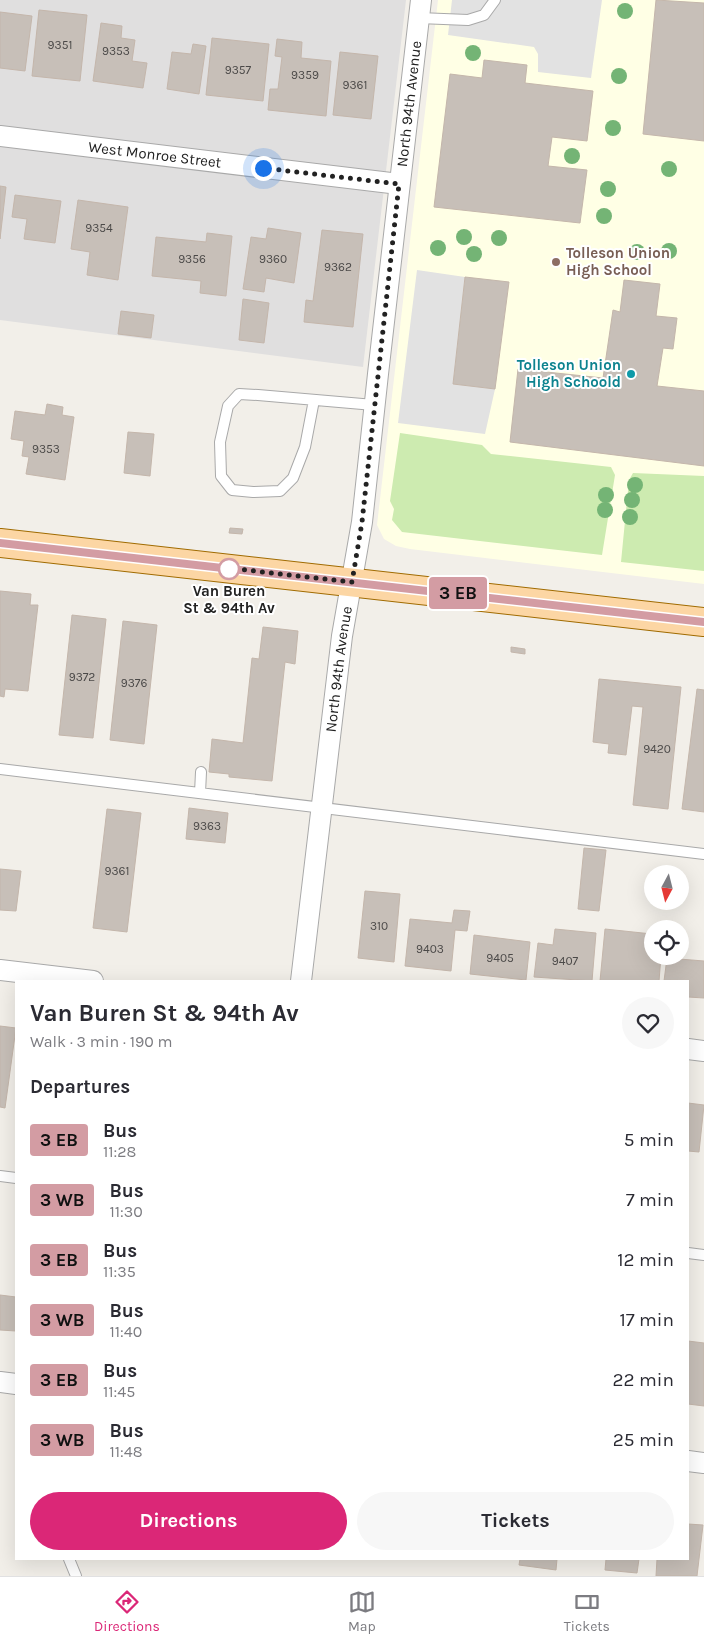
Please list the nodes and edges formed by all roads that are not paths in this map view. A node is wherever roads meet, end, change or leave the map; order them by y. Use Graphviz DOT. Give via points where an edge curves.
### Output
graph roads {
  1 [pos="494,0"];
  2 [pos="420,9"];
  3 [pos="0,136"];
  4 [pos="399,184"];
  5 [pos="314,400"];
  6 [pos="374,405"];
  7 [pos="0,543"];
  8 [pos="352,582"];
  9 [pos="704,622"];
  10 [pos="0,769"];
  11 [pos="201,772"];
  12 [pos="200,793"];
  13 [pos="322,807"];
  14 [pos="704,854"];
  15 [pos="0,970"];
  16 [pos="85,980"];
  17 [pos="301,980"];
  18 [pos="689,1049"];
  19 [pos="704,1051"];
  20 [pos="0,1176"];
  21 [pos="15,1178"];
  22 [pos="689,1253"];
  23 [pos="704,1255"];
  24 [pos="0,1382"];
  25 [pos="15,1384"];
  26 [pos="689,1461"];
  27 [pos="704,1463"];
  28 [pos="69,1560"];
  29 [pos="76,1576"];
  1 -- 2 [label="lane" via="484,15 468,20"];
  2 -- 4 [label="street, North 94th Avenue"];
  3 -- 4 [label="street, West Monroe Street"];
  4 -- 6 [label="street, North 94th Avenue"];
  5 -- 5 [label="lane" via="239,394 228,406 220,442 221,476 232,490 280,491 293,478 305,447"];
  5 -- 6 [label="lane"];
  6 -- 8 [label="street, North 94th Avenue" via="362,522"];
  7 -- 8 [label="main road"];
  8 -- 9 [label="main road"];
  8 -- 13 [label="street, North 94th Avenue" via="342,636"];
  10 -- 12 [label="lane"];
  11 -- 12 [label="lane"];
  12 -- 13 [label="lane"];
  13 -- 14 [label="lane"];
  13 -- 17 [label="street, North 94th Avenue"];
  15 -- 16 [label="street"];
  18 -- 19 [label="street"];
  20 -- 21 [label="lane"];
  22 -- 23 [label="lane"];
  24 -- 25 [label="street"];
  26 -- 27 [label="street"];
  28 -- 29 [label="lane"];
}
